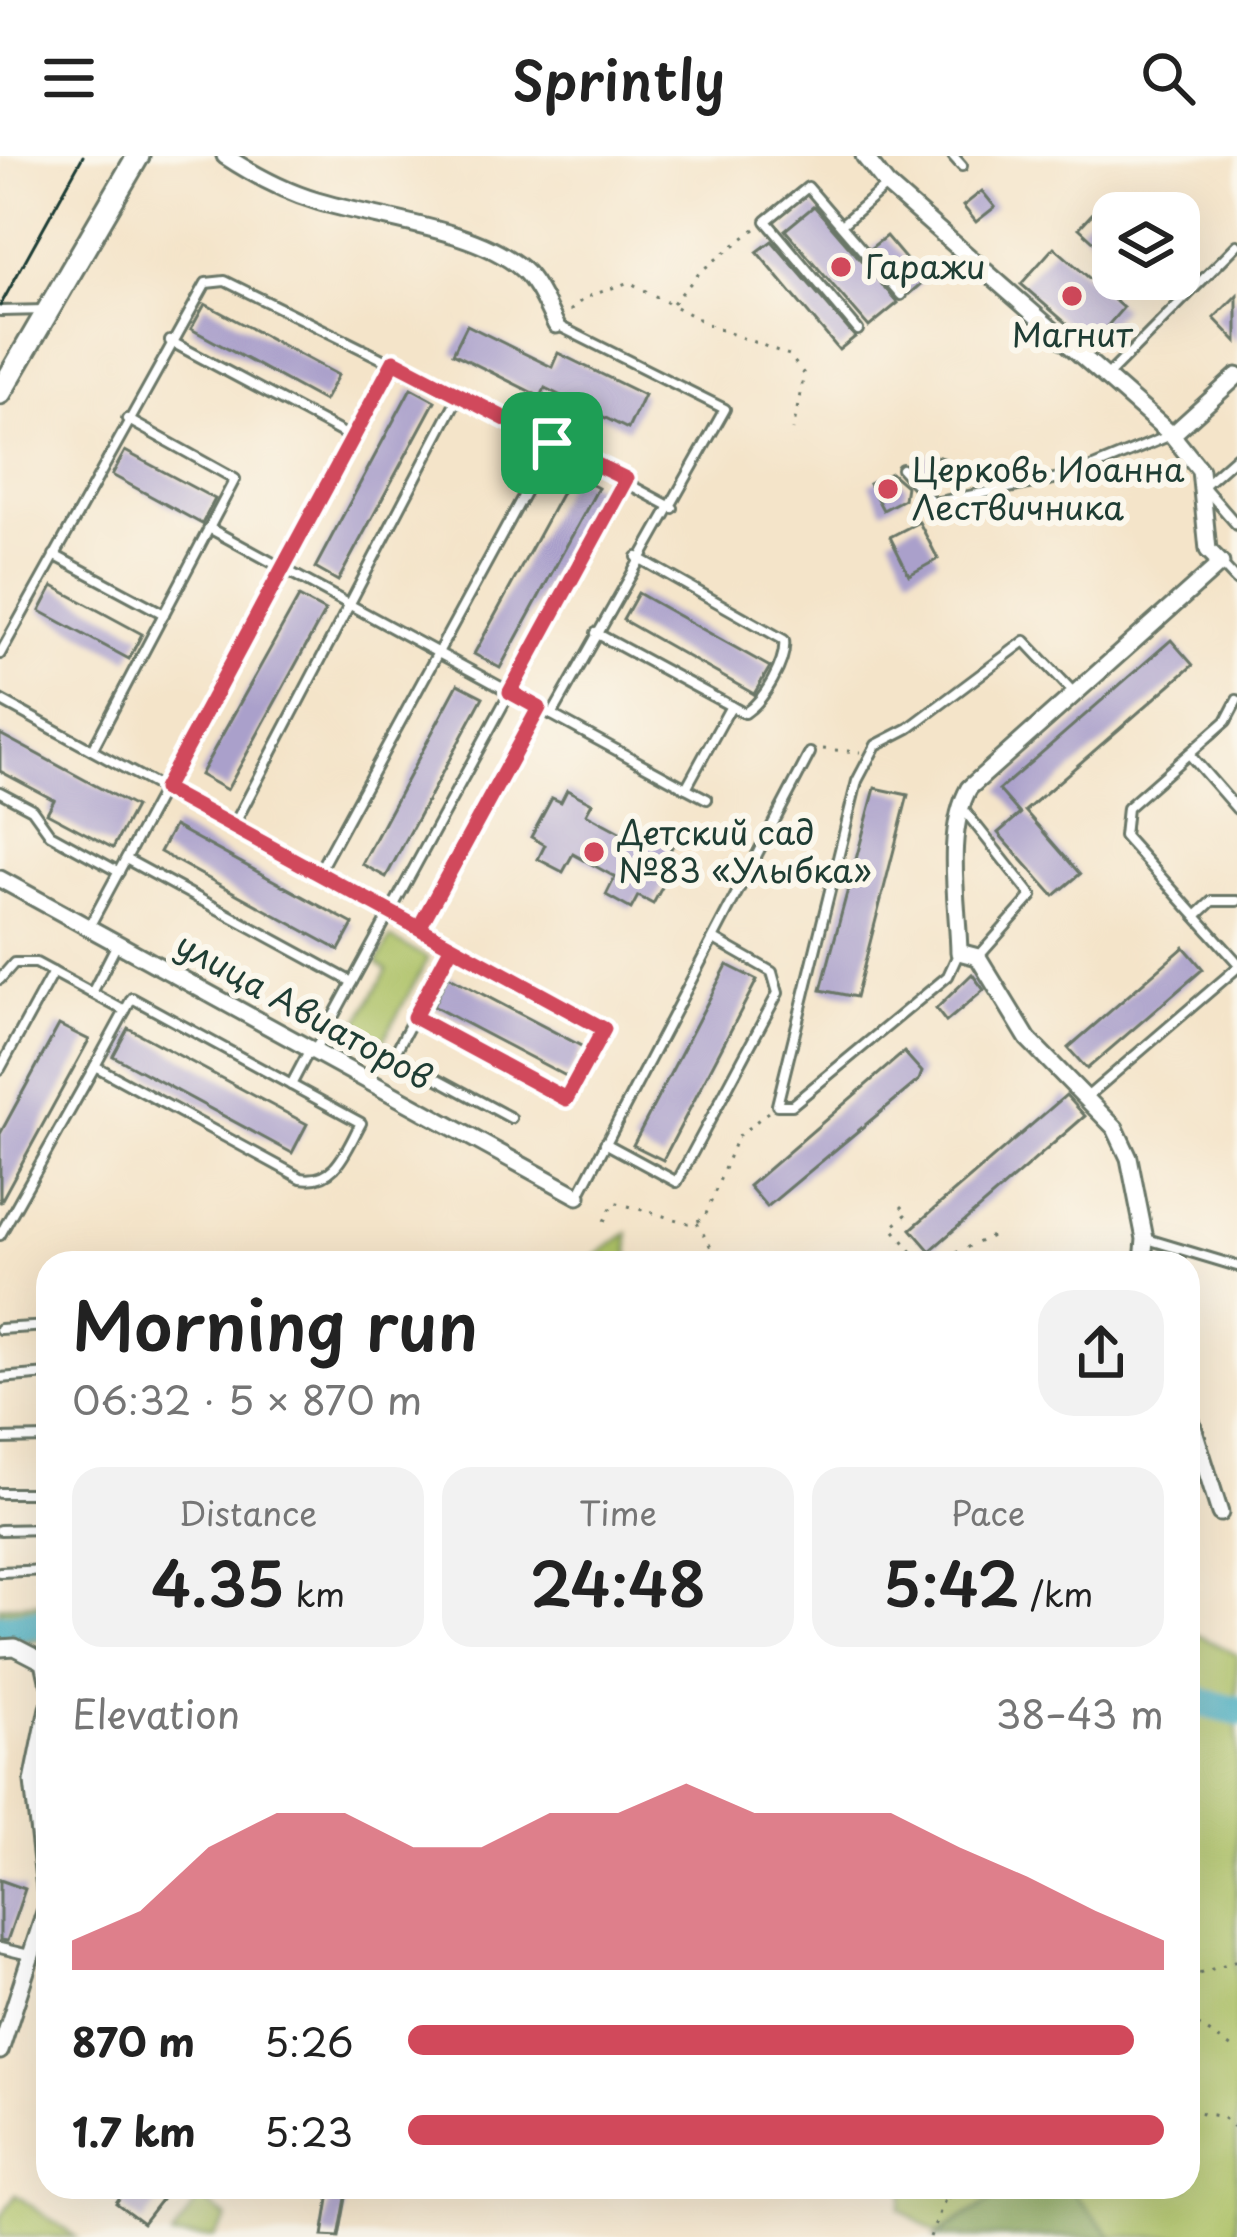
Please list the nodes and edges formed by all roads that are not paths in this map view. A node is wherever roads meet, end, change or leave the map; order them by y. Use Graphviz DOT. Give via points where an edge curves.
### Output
graph roads {
  1 [pos="138,156"];
  2 [pos="224,156"];
  3 [pos="864,156"];
  4 [pos="953,156"];
  5 [pos="962,166"];
  6 [pos="887,185"];
  7 [pos="841,225"];
  8 [pos="1237,245"];
  9 [pos="901,295"];
  10 [pos="47,310"];
  11 [pos="0,311"];
  12 [pos="556,325"];
  13 [pos="858,330"];
  14 [pos="170,341"];
  15 [pos="394,361"];
  16 [pos="1237,376"];
  17 [pos="1106,377"];
  18 [pos="0,393"];
  19 [pos="459,395"];
  20 [pos="128,419"];
  21 [pos="1172,434"];
  22 [pos="352,438"];
  23 [pos="552,443"];
  24 [pos="1237,457"];
  25 [pos="902,469"];
  26 [pos="626,479"];
  27 [pos="1203,486"];
  28 [pos="673,508"];
  29 [pos="1237,525"];
  30 [pos="209,528"];
  31 [pos="54,555"];
  32 [pos="637,557"];
  33 [pos="1221,563"];
  34 [pos="282,569"];
  35 [pos="1237,581"];
  36 [pos="349,605"];
  37 [pos="164,614"];
  38 [pos="596,633"];
  39 [pos="438,652"];
  40 [pos="0,654"];
  41 [pos="510,692"];
  42 [pos="1075,694"];
  43 [pos="0,700"];
  44 [pos="1237,700"];
  45 [pos="731,706"];
  46 [pos="539,708"];
  47 [pos="552,715"];
  48 [pos="92,750"];
  49 [pos="810,752"];
  50 [pos="1189,754"];
  51 [pos="686,788"];
  52 [pos="164,789"];
  53 [pos="0,792"];
  54 [pos="706,799"];
  55 [pos="959,804"];
  56 [pos="1237,809"];
  57 [pos="233,827"];
  58 [pos="126,859"];
  59 [pos="119,872"];
  60 [pos="318,873"];
  61 [pos="0,878"];
  62 [pos="1237,901"];
  63 [pos="390,913"];
  64 [pos="1196,916"];
  65 [pos="89,927"];
  66 [pos="419,928"];
  67 [pos="714,939"];
  68 [pos="118,943"];
  69 [pos="452,946"];
  70 [pos="959,952"];
  71 [pos="978,957"];
  72 [pos="1237,965"];
  73 [pos="3,966"];
  74 [pos="53,972"];
  75 [pos="0,980"];
  76 [pos="352,982"];
  77 [pos="92,993"];
  78 [pos="125,1010"];
  79 [pos="414,1017"];
  80 [pos="312,1050"];
  81 [pos="95,1066"];
  82 [pos="0,1069"];
  83 [pos="291,1084"];
  84 [pos="1088,1096"];
  85 [pos="511,1118"];
  86 [pos="605,1143"];
  87 [pos="578,1196"];
  88 [pos="0,1234"];
  89 [pos="1145,1239"];
  90 [pos="1144,1251"];
  91 [pos="1186,1251"];
  92 [pos="1200,1255"];
  93 [pos="1237,1266"];
  94 [pos="36,1326"];
  95 [pos="0,1328"];
  96 [pos="36,1375"];
  97 [pos="0,1378"];
  98 [pos="36,1438"];
  99 [pos="0,1439"];
  100 [pos="1200,1441"];
  101 [pos="36,1492"];
  102 [pos="0,1493"];
  103 [pos="1229,1514"];
  104 [pos="36,1529"];
  105 [pos="0,1530"];
  106 [pos="36,1570"];
  107 [pos="0,1572"];
  108 [pos="0,1648"];
  109 [pos="36,1657"];
  110 [pos="36,1772"];
  111 [pos="36,1809"];
  112 [pos="36,1940"];
  113 [pos="0,1948"];
  114 [pos="31,1955"];
  115 [pos="0,2050"];
  1 -- 10 [label="main road"];
  2 -- 12 [label="street" via="314,200 504,256 526,271"];
  3 -- 6 [label="street"];
  4 -- 5 [label="lane"];
  6 -- 7 [label="lane"];
  6 -- 17 [label="street"];
  7 -- 9 [label="lane"];
  7 -- 13 [label="lane" via="808,187 766,221"];
  8 -- 17 [label="lane"];
  10 -- 11 [label="lane"];
  10 -- 18 [label="main road"];
  12 -- 28 [label="lane" via="725,410"];
  14 -- 15 [label="lane" via="199,287 225,280"];
  14 -- 20 [label="lane"];
  14 -- 22 [label="lane"];
  15 -- 19 [label="lane"];
  15 -- 22 [label="lane"];
  16 -- 21 [label="street"];
  17 -- 21 [label="street"];
  19 -- 23 [label="lane"];
  19 -- 36 [label="lane"];
  20 -- 30 [label="lane" via="235,479"];
  20 -- 31 [label="lane"];
  21 -- 25 [label="lane" via="1074,475 934,503"];
  21 -- 27 [label="street"];
  22 -- 34 [label="lane"];
  23 -- 26 [label="lane"];
  23 -- 39 [label="lane"];
  24 -- 27 [label="lane"];
  26 -- 28 [label="lane"];
  26 -- 41 [label="lane"];
  27 -- 29 [label="lane"];
  27 -- 33 [label="street" via="1208,550"];
  28 -- 32 [label="lane"];
  30 -- 34 [label="lane"];
  30 -- 37 [label="lane"];
  31 -- 37 [label="lane"];
  31 -- 40 [label="lane"];
  32 -- 38 [label="lane"];
  32 -- 45 [label="lane" via="784,640 757,704 746,713"];
  33 -- 35 [label="lane"];
  33 -- 42 [label="street"];
  34 -- 36 [label="lane"];
  34 -- 52 [label="lane"];
  36 -- 39 [label="lane"];
  36 -- 57 [label="lane"];
  37 -- 48 [label="lane"];
  38 -- 45 [label="lane"];
  38 -- 47 [label="lane"];
  39 -- 41 [label="lane"];
  39 -- 60 [label="lane"];
  41 -- 46 [label="lane"];
  41 -- 63 [label="lane"];
  42 -- 55 [label="street"];
  42 -- 70 [label="lane" via="1025,641 869,754 777,1106 792,1105 948,976"];
  43 -- 48 [label="lane"];
  44 -- 50 [label="lane"];
  45 -- 51 [label="lane"];
  46 -- 47 [label="lane"];
  46 -- 66 [label="lane"];
  47 -- 51 [label="lane"];
  48 -- 52 [label="lane"];
  49 -- 67 [label="lane"];
  50 -- 56 [label="lane"];
  50 -- 64 [label="lane" via="1127,808 1124,836"];
  51 -- 54 [label="lane"];
  52 -- 57 [label="lane"];
  52 -- 58 [label="lane"];
  53 -- 59 [label="lane" via="32,809 50,833"];
  55 -- 70 [label="street"];
  55 -- 71 [label="lane" via="1032,896"];
  57 -- 60 [label="lane"];
  58 -- 59 [label="lane"];
  58 -- 76 [label="lane"];
  59 -- 65 [label="lane"];
  60 -- 63 [label="lane"];
  61 -- 65 [label="street, улица Авиаторов"];
  62 -- 64 [label="lane" via="1212,901"];
  63 -- 66 [label="lane"];
  63 -- 76 [label="lane"];
  64 -- 72 [label="lane"];
  65 -- 68 [label="street, улица Авиаторов"];
  66 -- 69 [label="lane"];
  67 -- 86 [label="lane"];
  67 -- 86 [label="lane" via="779,983 711,1119 677,1182"];
  68 -- 77 [label="lane"];
  68 -- 80 [label="street, улица Авиаторов"];
  69 -- 79 [label="lane"];
  69 -- 79 [label="lane" via="604,1029 566,1099"];
  70 -- 71 [label="street"];
  71 -- 84 [label="street" via="1028,1040"];
  72 -- 84 [label="lane"];
  73 -- 74 [label="lane" via="25,961"];
  73 -- 75 [label="lane"];
  74 -- 77 [label="lane"];
  74 -- 82 [label="lane"];
  76 -- 80 [label="lane"];
  77 -- 78 [label="lane"];
  78 -- 81 [label="lane"];
  78 -- 83 [label="lane" via="132,998"];
  79 -- 85 [label="lane" via="394,1055"];
  80 -- 83 [label="lane"];
  80 -- 87 [label="street, улица Авиаторов"];
  81 -- 83 [label="lane" via="301,1178 326,1177 361,1123"];
  81 -- 88 [label="lane"];
  84 -- 89 [label="street" via="1130,1158"];
  86 -- 87 [label="lane"];
  89 -- 90 [label="street"];
  89 -- 91 [label="lane"];
  92 -- 93 [label="lane"];
  94 -- 95 [label="lane"];
  96 -- 97 [label="lane"];
  98 -- 99 [label="lane"];
  100 -- 103 [label="street"];
  101 -- 102 [label="lane"];
  104 -- 105 [label="lane"];
  106 -- 107 [label="lane"];
  108 -- 109 [label="street"];
  110 -- 111 [label="street"];
  112 -- 114 [label="street"];
  113 -- 114 [label="lane"];
  114 -- 115 [label="street"];
}
